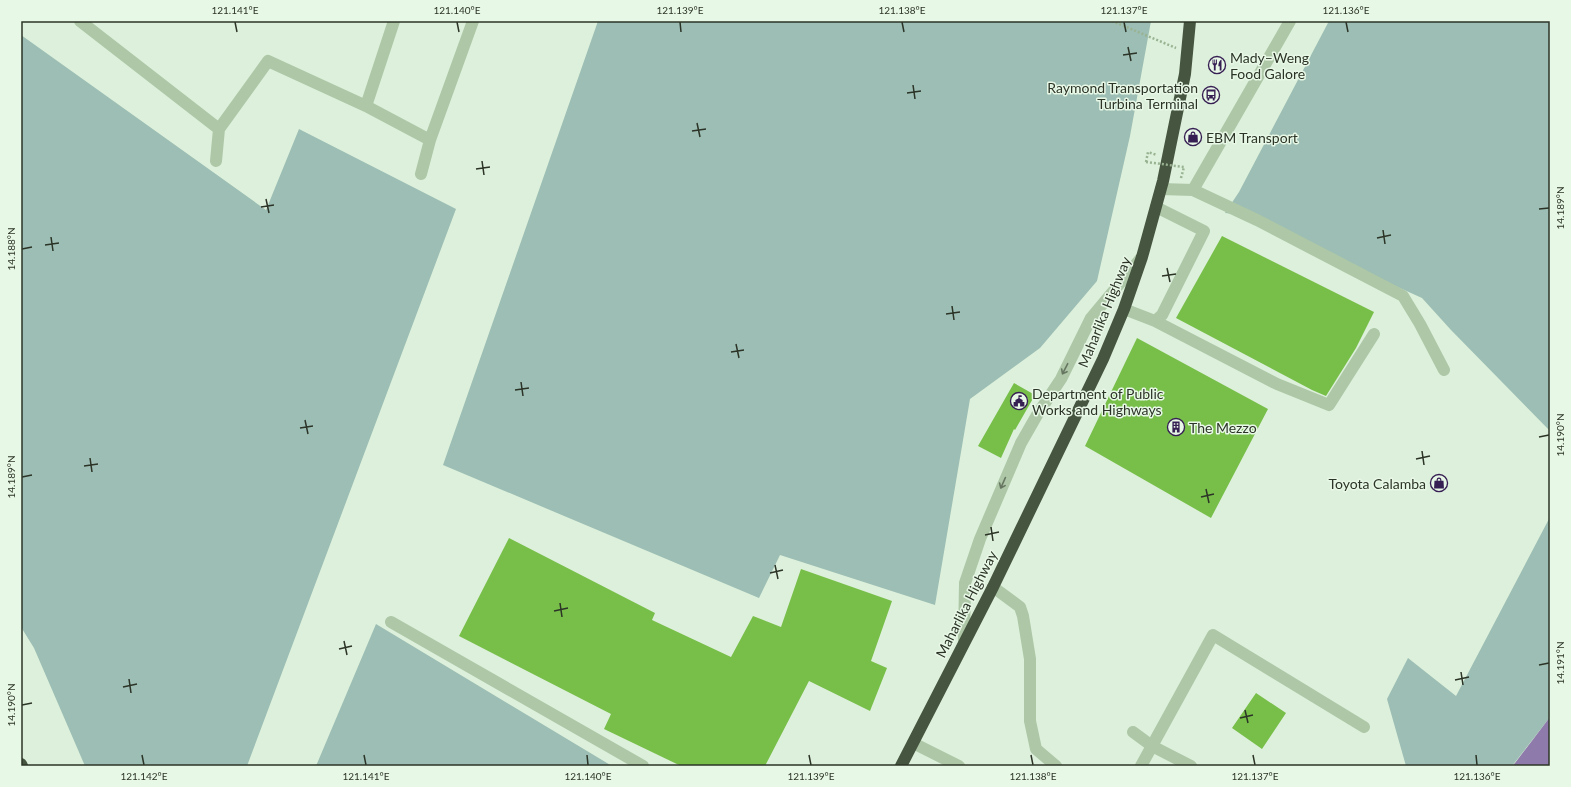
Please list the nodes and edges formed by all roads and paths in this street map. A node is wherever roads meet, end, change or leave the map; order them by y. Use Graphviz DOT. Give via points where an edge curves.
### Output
graph roads {
  1 [pos="80,21"];
  2 [pos="394,21"];
  3 [pos="473,21"];
  4 [pos="1112,21"];
  5 [pos="1190,21"];
  6 [pos="1290,21"];
  7 [pos="1188,53"];
  8 [pos="366,106"];
  9 [pos="219,129"];
  10 [pos="430,140"];
  11 [pos="1148,152"];
  12 [pos="216,161"];
  13 [pos="421,174"];
  14 [pos="1180,184"];
  15 [pos="1161,189"];
  16 [pos="1193,190"];
  17 [pos="1156,207"];
  18 [pos="1142,257"];
  19 [pos="1124,309"];
  20 [pos="1154,321"];
  21 [pos="1374,334"];
  22 [pos="1444,370"];
  23 [pos="993,587"];
  24 [pos="391,622"];
  25 [pos="964,641"];
  26 [pos="1364,727"];
  27 [pos="1133,732"];
  28 [pos="913,743"];
  29 [pos="1152,746"];
  30 [pos="643,766"];
  31 [pos="901,766"];
  32 [pos="959,766"];
  33 [pos="1056,766"];
  34 [pos="1141,766"];
  35 [pos="1190,766"];
  1 -- 9 [label="street"];
  2 -- 8 [label="street"];
  3 -- 10 [label="street"];
  4 -- 7 [label="path"];
  5 -- 7 [label="highway, Maharlika Highway"];
  6 -- 16 [label="street"];
  7 -- 15 [label="highway, Maharlika Highway"];
  8 -- 9 [label="street" via="268,61"];
  8 -- 10 [label="street"];
  9 -- 12 [label="street"];
  10 -- 13 [label="street"];
  11 -- 14 [label="path, bridge" via="1146,162 1184,167"];
  15 -- 16 [label="street"];
  15 -- 17 [label="highway, Maharlika Highway"];
  16 -- 22 [label="street" via="1257,220 1403,296"];
  17 -- 18 [label="highway, Maharlika Highway"];
  17 -- 20 [label="street" via="1204,231 1162,315"];
  18 -- 19 [label="highway, Maharlika Highway"];
  18 -- 25 [label="street, one-way" via="1091,318 1061,379 1021,443 980,539 965,583"];
  19 -- 20 [label="street"];
  19 -- 23 [label="highway, Maharlika Highway"];
  20 -- 21 [label="street" via="1277,384 1329,405"];
  23 -- 25 [label="highway, Maharlika Highway"];
  23 -- 33 [label="street" via="1022,611 1030,659 1030,721 1036,749"];
  24 -- 30 [label="street"];
  25 -- 28 [label="highway, Maharlika Highway"];
  26 -- 29 [label="street" via="1213,636"];
  27 -- 29 [label="street"];
  28 -- 31 [label="highway, Maharlika Highway"];
  28 -- 32 [label="street"];
  29 -- 34 [label="street"];
  29 -- 35 [label="street"];
}
